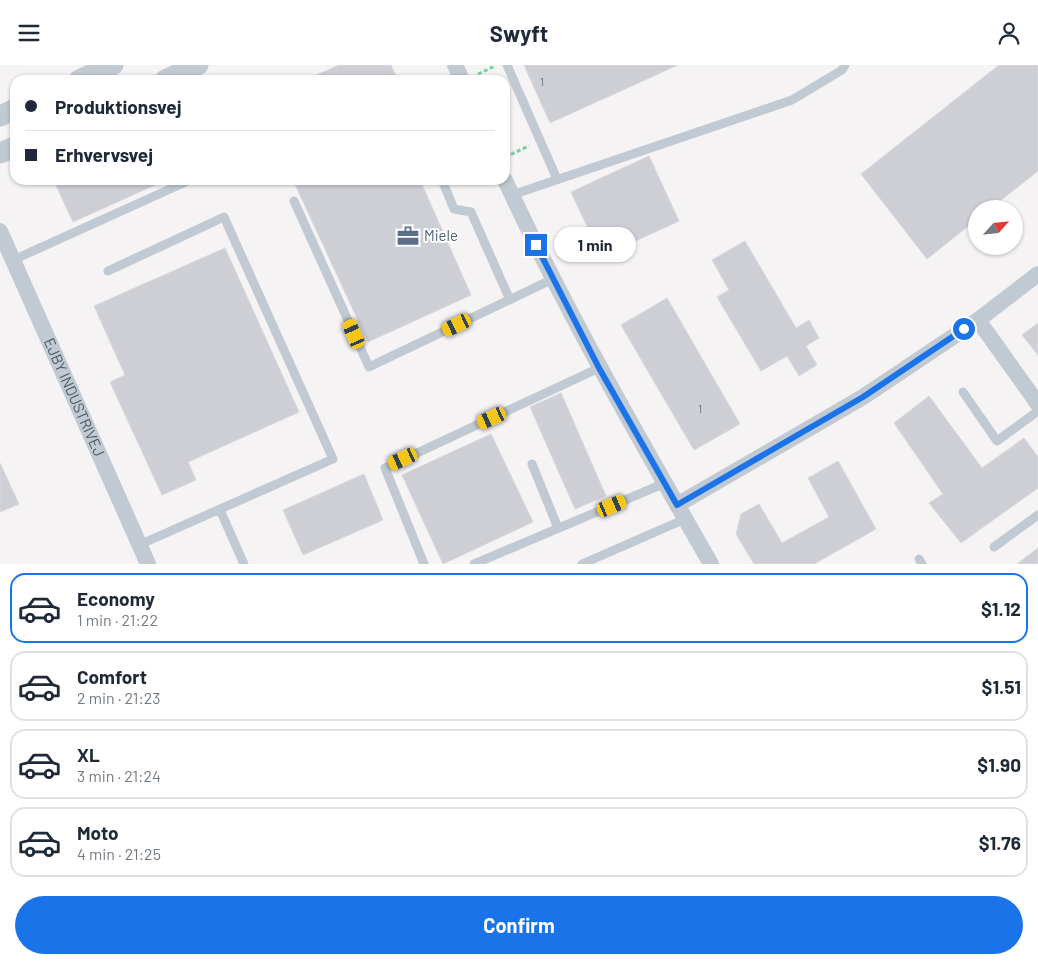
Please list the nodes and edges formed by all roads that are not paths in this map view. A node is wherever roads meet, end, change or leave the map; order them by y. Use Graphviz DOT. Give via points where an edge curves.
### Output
graph roads {
  1 [pos="113,65"];
  2 [pos="198,65"];
  3 [pos="455,65"];
  4 [pos="507,65"];
  5 [pos="845,65"];
  6 [pos="90,75"];
  7 [pos="176,75"];
  8 [pos="465,75"];
  9 [pos="557,179"];
  10 [pos="179,185"];
  11 [pos="444,185"];
  12 [pos="507,185"];
  13 [pos="512,195"];
  14 [pos="294,201"];
  15 [pos="0,231"];
  16 [pos="12,260"];
  17 [pos="108,271"];
  18 [pos="1038,274"];
  19 [pos="553,279"];
  20 [pos="510,299"];
  21 [pos="978,320"];
  22 [pos="599,368"];
  23 [pos="963,392"];
  24 [pos="1037,404"];
  25 [pos="532,464"];
  26 [pos="665,483"];
  27 [pos="677,505"];
  28 [pos="220,509"];
  29 [pos="1038,515"];
  30 [pos="685,519"];
  31 [pos="558,528"];
  32 [pos="139,545"];
  33 [pos="994,547"];
  34 [pos="148,564"];
  35 [pos="244,564"];
  36 [pos="424,564"];
  37 [pos="474,564"];
  38 [pos="582,564"];
  39 [pos="711,564"];
  1 -- 6 [label="street"];
  2 -- 7 [label="street"];
  3 -- 8 [label="street"];
  4 -- 9 [label="lane"];
  5 -- 9 [label="lane" via="842,71 792,100"];
  9 -- 13 [label="lane"];
  10 -- 16 [label="lane"];
  11 -- 20 [label="lane" via="454,209 471,211"];
  12 -- 13 [label="street"];
  13 -- 19 [label="street"];
  14 -- 20 [label="lane" via="369,367"];
  15 -- 16 [label="street, EJBY INDUSTRIVEJ"];
  16 -- 32 [label="street, EJBY INDUSTRIVEJ"];
  17 -- 28 [label="lane" via="224,217 333,459"];
  18 -- 21 [label="street"];
  19 -- 20 [label="lane"];
  19 -- 22 [label="street"];
  21 -- 24 [label="street"];
  21 -- 27 [label="street" via="863,397"];
  22 -- 26 [label="street"];
  22 -- 36 [label="lane" via="385,467"];
  23 -- 24 [label="lane" via="997,441"];
  25 -- 31 [label="lane"];
  26 -- 27 [label="street"];
  26 -- 31 [label="lane"];
  27 -- 30 [label="street"];
  28 -- 32 [label="lane"];
  28 -- 35 [label="lane"];
  29 -- 33 [label="lane"];
  30 -- 38 [label="lane"];
  30 -- 39 [label="street"];
  31 -- 37 [label="lane"];
  32 -- 34 [label="street, EJBY INDUSTRIVEJ"];
}
